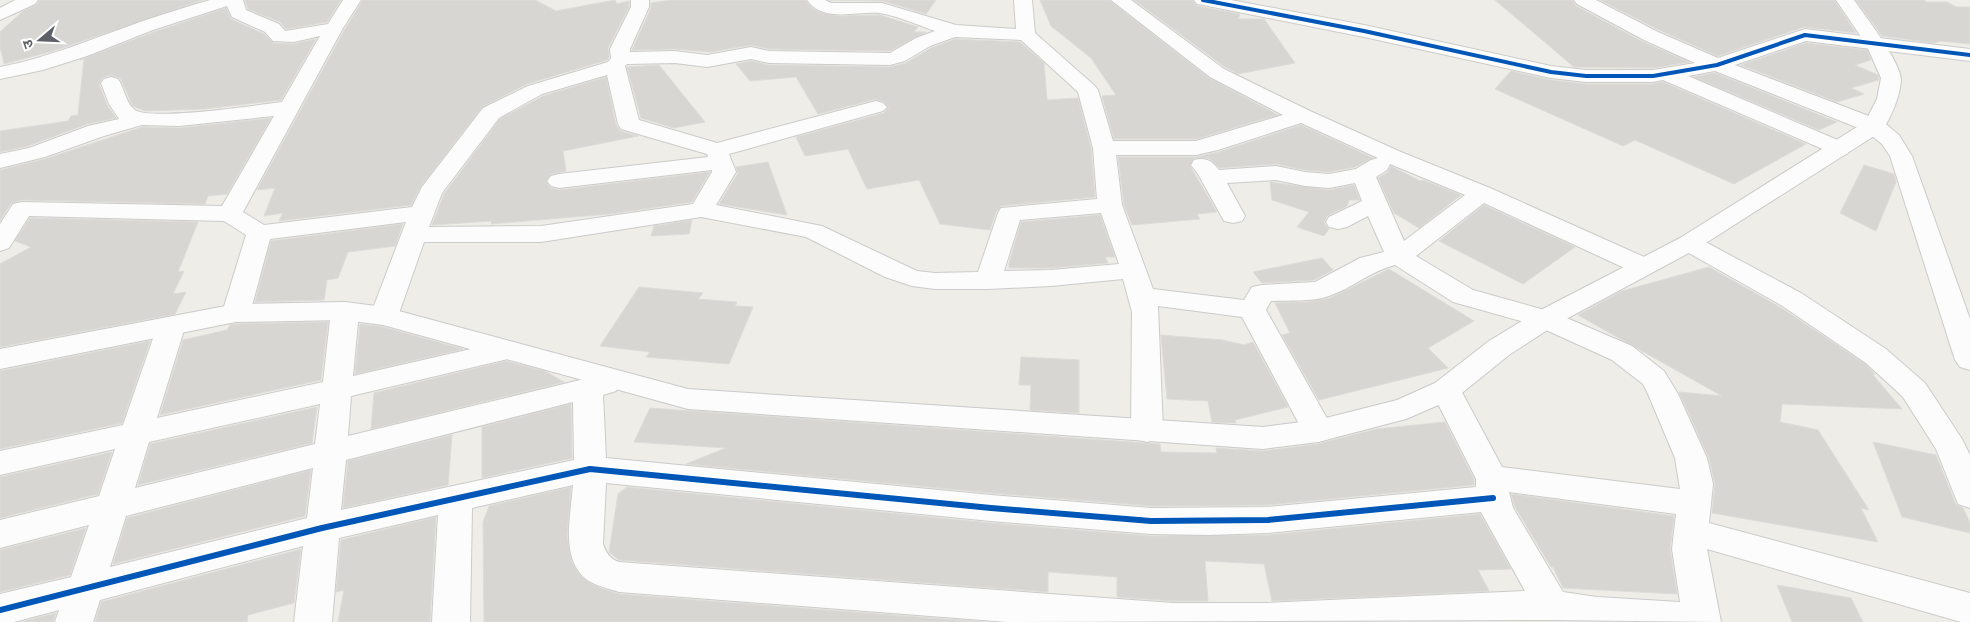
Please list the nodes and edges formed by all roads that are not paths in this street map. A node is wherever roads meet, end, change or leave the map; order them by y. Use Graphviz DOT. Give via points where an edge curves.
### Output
graph roads {
  1 [pos="29,0"];
  2 [pos="228,0"];
  3 [pos="234,0"];
  4 [pos="352,0"];
  5 [pos="640,0"];
  6 [pos="816,0"];
  7 [pos="1023,0"];
  8 [pos="1120,0"];
  9 [pos="1203,0"];
  10 [pos="1583,0"];
  11 [pos="1845,0"];
  12 [pos="0,15"];
  13 [pos="334,28"];
  14 [pos="954,31"];
  15 [pos="1026,35"];
  16 [pos="1876,44"];
  17 [pos="1970,55"];
  18 [pos="618,62"];
  19 [pos="1717,65"];
  20 [pos="0,74"];
  21 [pos="1666,74"];
  22 [pos="111,83"];
  23 [pos="876,107"];
  24 [pos="288,108"];
  25 [pos="1302,116"];
  26 [pos="137,119"];
  27 [pos="1874,126"];
  28 [pos="1234,138"];
  29 [pos="1104,148"];
  30 [pos="1184,149"];
  31 [pos="1839,149"];
  32 [pos="719,156"];
  33 [pos="1393,157"];
  34 [pos="0,161"];
  35 [pos="1288,174"];
  36 [pos="1363,175"];
  37 [pos="1212,177"];
  38 [pos="559,181"];
  39 [pos="1482,193"];
  40 [pos="1374,204"];
  41 [pos="1110,206"];
  42 [pos="11,207"];
  43 [pos="702,210"];
  44 [pos="230,214"];
  45 [pos="1233,216"];
  46 [pos="1338,222"];
  47 [pos="418,224"];
  48 [pos="260,233"];
  49 [pos="1689,243"];
  50 [pos="0,244"];
  51 [pos="1400,256"];
  52 [pos="1642,266"];
  53 [pos="1134,270"];
  54 [pos="988,281"];
  55 [pos="1142,296"];
  56 [pos="1252,310"];
  57 [pos="345,311"];
  58 [pos="236,313"];
  59 [pos="384,316"];
  60 [pos="1545,319"];
  61 [pos="171,327"];
  62 [pos="506,350"];
  63 [pos="0,359"];
  64 [pos="1970,360"];
  65 [pos="623,380"];
  66 [pos="588,388"];
  67 [pos="335,390"];
  68 [pos="1446,390"];
  69 [pos="1147,431"];
  70 [pos="1318,432"];
  71 [pos="136,434"];
  72 [pos="329,454"];
  73 [pos="0,463"];
  74 [pos="590,469"];
  75 [pos="1492,488"];
  76 [pos="1970,495"];
  77 [pos="456,498"];
  78 [pos="111,506"];
  79 [pos="1692,517"];
  80 [pos="322,528"];
  81 [pos="0,534"];
  82 [pos="85,587"];
  83 [pos="1552,606"];
  84 [pos="1970,609"];
  85 [pos="0,610"];
  86 [pos="1233,621"];
  87 [pos="1702,621"];
  88 [pos="74,622"];
  89 [pos="313,622"];
  90 [pos="451,622"];
  1 -- 12 [label="street"];
  2 -- 20 [label="street" via="36,66"];
  3 -- 13 [label="street" via="238,13 272,28 280,36"];
  4 -- 13 [label="street"];
  5 -- 18 [label="street"];
  6 -- 14 [label="street" via="829,8 882,8"];
  7 -- 15 [label="street"];
  8 -- 25 [label="street" via="1217,73"];
  9 -- 21 [label="street" via="1550,72 1625,77"];
  10 -- 19 [label="street" via="1643,32"];
  11 -- 16 [label="street"];
  13 -- 24 [label="street"];
  14 -- 15 [label="street"];
  14 -- 18 [label="street" via="920,43 902,56 890,59 779,58 751,53 707,61 675,57"];
  15 -- 29 [label="street" via="1088,90"];
  16 -- 17 [label="street"];
  16 -- 19 [label="street" via="1805,35"];
  16 -- 27 [label="street" via="1891,78 1888,99"];
  18 -- 32 [label="street" via="629,124"];
  18 -- 47 [label="street" via="535,90 491,113 430,192"];
  19 -- 21 [label="street"];
  19 -- 27 [label="street"];
  21 -- 31 [label="street"];
  22 -- 26 [label="street" via="126,113"];
  23 -- 32 [label="street"];
  24 -- 26 [label="street" via="182,119"];
  24 -- 44 [label="street"];
  25 -- 28 [label="street"];
  25 -- 33 [label="street"];
  26 -- 34 [label="street" via="32,155"];
  27 -- 31 [label="street"];
  27 -- 64 [label="street" via="1891,140 1901,156"];
  28 -- 30 [label="street"];
  28 -- 35 [label="street"];
  29 -- 30 [label="street"];
  29 -- 41 [label="street"];
  30 -- 37 [label="street"];
  31 -- 49 [label="street"];
  32 -- 38 [label="street"];
  32 -- 43 [label="street" via="724,172"];
  33 -- 36 [label="street"];
  33 -- 39 [label="street"];
  35 -- 36 [label="street" via="1329,181"];
  35 -- 37 [label="street"];
  36 -- 40 [label="street"];
  37 -- 45 [label="street"];
  39 -- 51 [label="street"];
  39 -- 52 [label="street"];
  40 -- 46 [label="street"];
  40 -- 51 [label="street"];
  41 -- 53 [label="street"];
  41 -- 54 [label="street" via="1010,213"];
  42 -- 44 [label="street"];
  42 -- 50 [label="street"];
  43 -- 47 [label="street" via="541,234"];
  43 -- 54 [label="street" via="813,231 912,278"];
  44 -- 48 [label="street"];
  47 -- 48 [label="street"];
  47 -- 59 [label="street"];
  48 -- 58 [label="street"];
  49 -- 52 [label="street"];
  49 -- 76 [label="street" via="1791,299 1876,356 1914,390 1950,447"];
  51 -- 56 [label="street" via="1369,264 1320,290 1262,293"];
  51 -- 60 [label="street" via="1425,275 1463,296"];
  52 -- 60 [label="street"];
  53 -- 54 [label="street"];
  53 -- 55 [label="street"];
  55 -- 56 [label="street"];
  55 -- 69 [label="street" via="1146,312"];
  56 -- 70 [label="street"];
  57 -- 58 [label="street"];
  57 -- 59 [label="street"];
  57 -- 67 [label="street"];
  58 -- 61 [label="street"];
  59 -- 62 [label="street"];
  60 -- 68 [label="street" via="1499,348"];
  60 -- 79 [label="street" via="1622,353 1654,378 1691,458 1697,484"];
  61 -- 63 [label="street"];
  61 -- 71 [label="street"];
  62 -- 65 [label="street"];
  62 -- 67 [label="street"];
  65 -- 66 [label="street"];
  65 -- 69 [label="street" via="688,399"];
  66 -- 72 [label="street"];
  66 -- 74 [label="street"];
  67 -- 71 [label="street"];
  67 -- 72 [label="street"];
  68 -- 70 [label="street" via="1406,408"];
  68 -- 75 [label="street"];
  69 -- 70 [label="street" via="1263,438"];
  71 -- 73 [label="street"];
  71 -- 78 [label="street"];
  72 -- 78 [label="street"];
  72 -- 80 [label="street"];
  74 -- 75 [label="street" via="1151,521 1268,520"];
  74 -- 77 [label="street"];
  74 -- 86 [label="street" via="586,544 590,559 602,571 619,577"];
  75 -- 79 [label="street"];
  75 -- 83 [label="street" via="1497,510"];
  77 -- 80 [label="street"];
  77 -- 90 [label="street"];
  78 -- 81 [label="street"];
  78 -- 82 [label="street"];
  79 -- 84 [label="street"];
  79 -- 87 [label="street" via="1689,549"];
  80 -- 82 [label="street"];
  80 -- 89 [label="street"];
  82 -- 85 [label="street"];
  82 -- 88 [label="street"];
  83 -- 86 [label="street"];
  83 -- 87 [label="street"];
}
